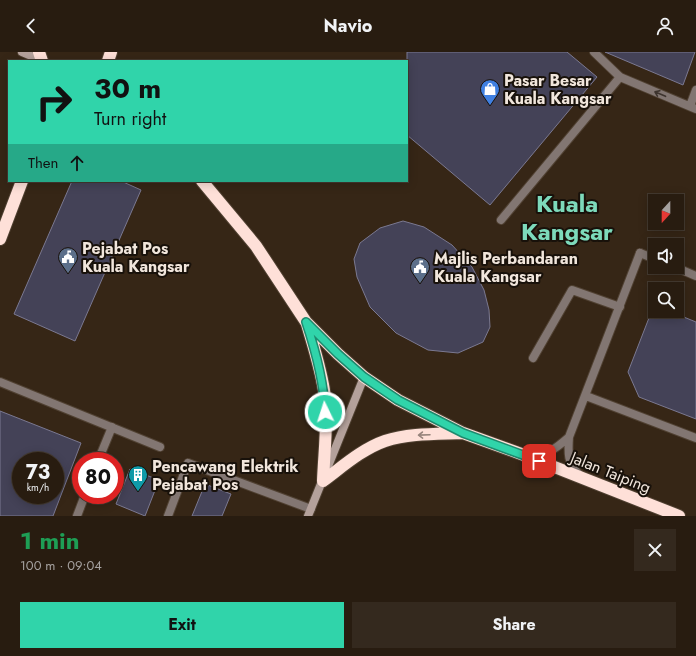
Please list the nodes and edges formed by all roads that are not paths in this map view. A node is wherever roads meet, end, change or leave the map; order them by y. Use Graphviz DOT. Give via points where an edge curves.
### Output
graph roads {
  1 [pos="22,52"];
  2 [pos="594,52"];
  3 [pos="41,58"];
  4 [pos="620,77"];
  5 [pos="696,90"];
  6 [pos="693,108"];
  7 [pos="22,182"];
  8 [pos="203,182"];
  9 [pos="501,220"];
  10 [pos="0,239"];
  11 [pos="648,256"];
  12 [pos="684,271"];
  13 [pos="696,276"];
  14 [pos="620,307"];
  15 [pos="306,322"];
  16 [pos="533,358"];
  17 [pos="364,377"];
  18 [pos="0,382"];
  19 [pos="586,396"];
  20 [pos="112,427"];
  21 [pos="463,433"];
  22 [pos="569,437"];
  23 [pos="696,438"];
  24 [pos="160,447"];
  25 [pos="102,452"];
  26 [pos="524,455"];
  27 [pos="584,478"];
  28 [pos="323,481"];
  29 [pos="82,504"];
  30 [pos="310,512"];
  31 [pos="77,516"];
  32 [pos="168,516"];
  33 [pos="679,516"];
  1 -- 3 [label="street"];
  2 -- 4 [label="street"];
  6 -- 4 [label="street, one-way"];
  4 -- 9 [label="street"];
  5 -- 6 [label="street"];
  7 -- 10 [label="highway"];
  8 -- 15 [label="highway" via="256,246"];
  11 -- 14 [label="street" via="640,253"];
  12 -- 13 [label="street"];
  14 -- 16 [label="street" via="572,290"];
  14 -- 19 [label="street"];
  15 -- 17 [label="highway, Jalan Taiping"];
  15 -- 28 [label="highway" via="319,363 325,397"];
  17 -- 21 [label="highway, Jalan Taiping" via="398,400"];
  17 -- 28 [label="street"];
  18 -- 20 [label="street"];
  19 -- 22 [label="street"];
  19 -- 23 [label="street"];
  20 -- 24 [label="street"];
  20 -- 25 [label="street"];
  21 -- 26 [label="highway, Jalan Taiping"];
  21 -- 28 [label="highway, one-way" via="416,435 385,441 364,452"];
  22 -- 26 [label="street" via="552,451"];
  22 -- 27 [label="street" via="568,456 575,471"];
  26 -- 27 [label="highway, Jalan Taiping"];
  27 -- 33 [label="highway, Jalan Taiping"];
  28 -- 30 [label="street"];
  29 -- 31 [label="street"];
  30 -- 32 [label="street" via="188,463"];
}
